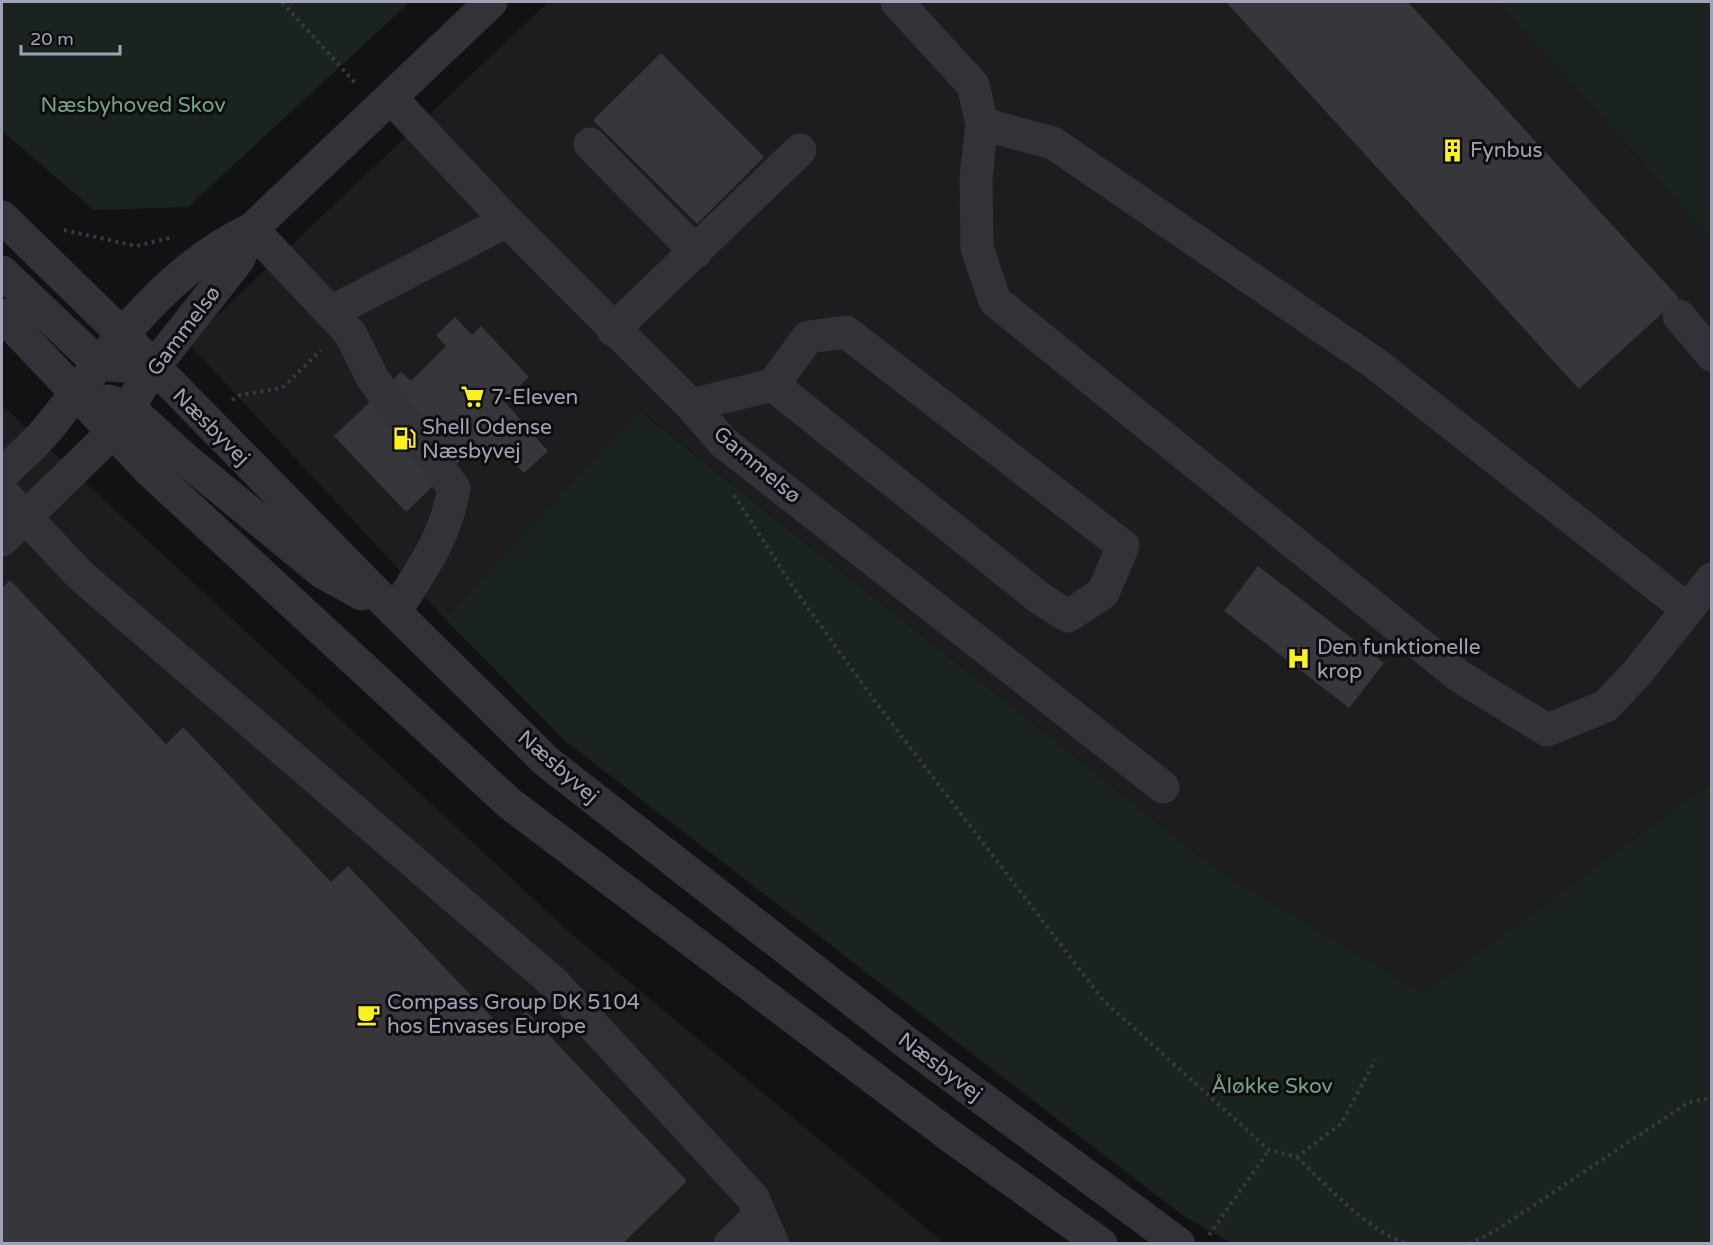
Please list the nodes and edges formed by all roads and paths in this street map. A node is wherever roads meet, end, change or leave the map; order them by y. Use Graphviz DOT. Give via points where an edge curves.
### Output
graph roads {
  1 [pos="282,2"];
  2 [pos="491,2"];
  3 [pos="897,2"];
  4 [pos="391,98"];
  5 [pos="982,124"];
  6 [pos="590,144"];
  7 [pos="800,150"];
  8 [pos="507,221"];
  9 [pos="8,223"];
  10 [pos="252,229"];
  11 [pos="181,235"];
  12 [pos="696,252"];
  13 [pos="2,272"];
  14 [pos="2,315"];
  15 [pos="1679,316"];
  16 [pos="337,319"];
  17 [pos="613,330"];
  18 [pos="123,335"];
  19 [pos="1712,355"];
  20 [pos="99,364"];
  21 [pos="153,368"];
  22 [pos="773,385"];
  23 [pos="75,391"];
  24 [pos="691,405"];
  25 [pos="203,419"];
  26 [pos="121,420"];
  27 [pos="723,442"];
  28 [pos="2,475"];
  29 [pos="2,492"];
  30 [pos="25,517"];
  31 [pos="2,540"];
  32 [pos="1712,579"];
  33 [pos="1687,609"];
  34 [pos="395,612"];
  35 [pos="1163,787"];
  36 [pos="1375,1060"];
  37 [pos="1712,1098"];
  38 [pos="1269,1150"];
  39 [pos="1297,1157"];
  40 [pos="767,1229"];
  41 [pos="730,1244"];
  42 [pos="1101,1244"];
  43 [pos="1179,1244"];
  44 [pos="1203,1244"];
  45 [pos="1407,1244"];
  46 [pos="1469,1244"];
  1 -- 4 [label="path" via="359,87"];
  2 -- 4 [label="street, Gammelsø"];
  3 -- 5 [label="street" via="973,85"];
  4 -- 8 [label="street, Gammelsø"];
  4 -- 10 [label="street, Gammelsø"];
  5 -- 33 [label="street" via="1053,143 1366,357"];
  5 -- 33 [label="street" via="976,177 977,248 995,301 1459,676 1546,730 1606,706"];
  6 -- 12 [label="street"];
  7 -- 12 [label="street"];
  8 -- 16 [label="street"];
  8 -- 17 [label="street, Gammelsø"];
  9 -- 11 [label="path" via="66,230 136,246"];
  9 -- 18 [label="street, Næsbyvej"];
  10 -- 16 [label="street"];
  10 -- 18 [label="street, Gammelsø" via="223,242 179,275"];
  10 -- 21 [label="street, Gammelsø" via="238,260"];
  12 -- 17 [label="street"];
  13 -- 20 [label="street"];
  14 -- 23 [label="street"];
  15 -- 19 [label="street"];
  16 -- 25 [label="path" via="282,388 240,395"];
  16 -- 34 [label="street" via="373,379 454,488 441,539"];
  17 -- 24 [label="street, Gammelsø"];
  18 -- 20 [label="street, Gammelsø"];
  18 -- 21 [label="street, Næsbyvej"];
  20 -- 21 [label="street"];
  20 -- 23 [label="street, Gammelsø"];
  21 -- 25 [label="street, Næsbyvej"];
  21 -- 26 [label="street, Gammelsø"];
  22 -- 22 [label="street" via="808,338 846,332 1123,546 1103,593 1068,616 1042,600"];
  22 -- 24 [label="street"];
  23 -- 26 [label="street"];
  23 -- 28 [label="street" via="49,427"];
  24 -- 27 [label="street, Gammelsø"];
  25 -- 34 [label="street, Næsbyvej"];
  26 -- 30 [label="street"];
  26 -- 34 [label="street" via="185,459 322,572"];
  26 -- 42 [label="street" via="150,471 509,803 953,1138"];
  27 -- 35 [label="street, Gammelsø"];
  27 -- 38 [label="path" via="735,497 794,587 874,700 1096,990"];
  29 -- 30 [label="street"];
  30 -- 31 [label="street"];
  30 -- 40 [label="street" via="80,575 553,982 753,1198"];
  32 -- 33 [label="street"];
  34 -- 43 [label="street, Næsbyvej" via="546,761 911,1046"];
  36 -- 39 [label="path" via="1341,1124"];
  37 -- 46 [label="path" via="1689,1102 1495,1231"];
  38 -- 39 [label="path"];
  38 -- 44 [label="path"];
  39 -- 45 [label="path" via="1358,1213"];
  40 -- 41 [label="street"];
}
